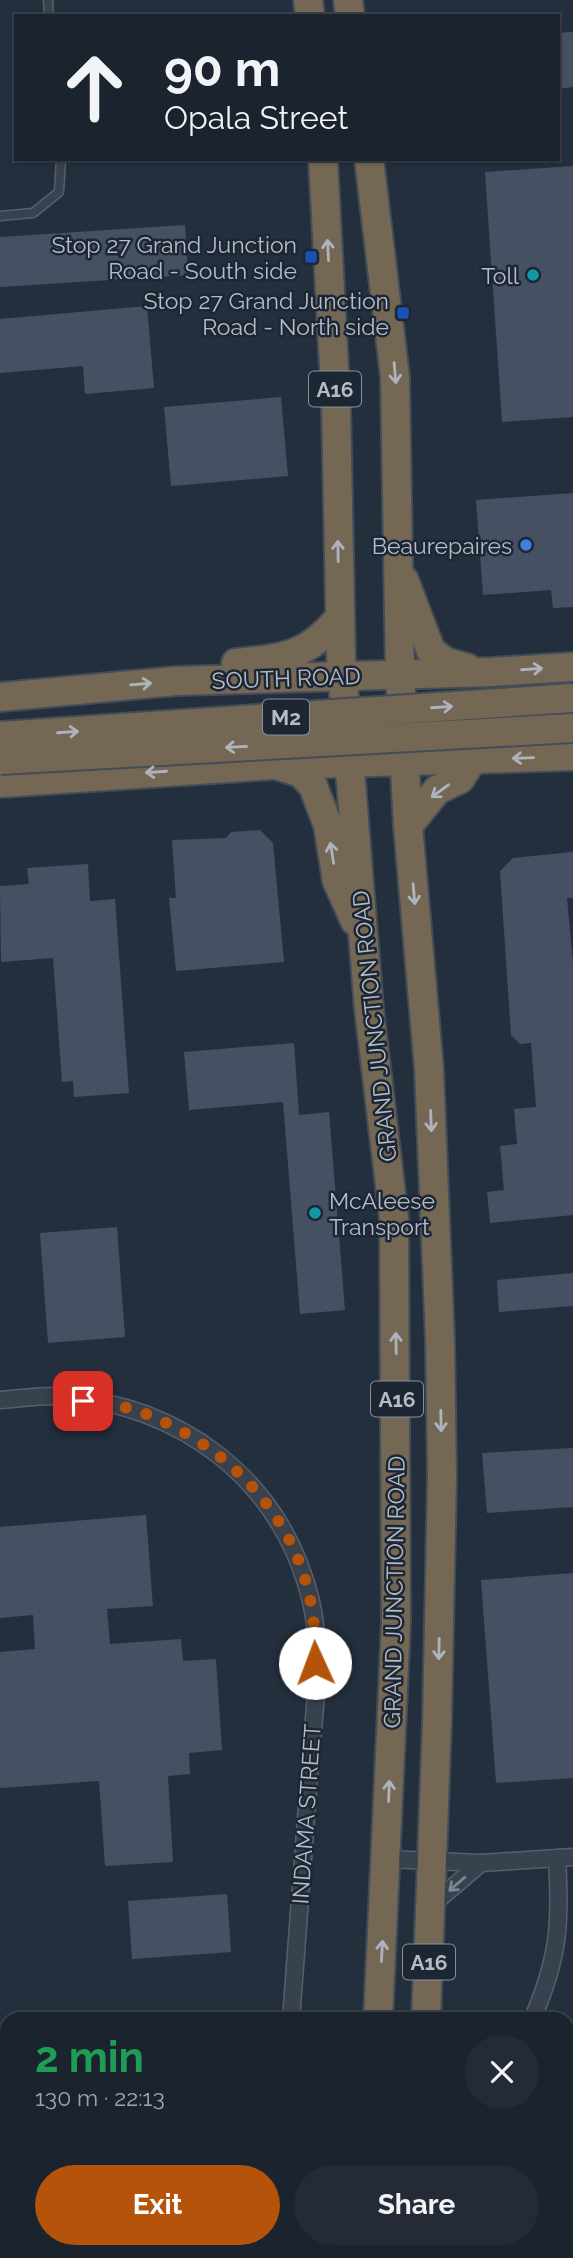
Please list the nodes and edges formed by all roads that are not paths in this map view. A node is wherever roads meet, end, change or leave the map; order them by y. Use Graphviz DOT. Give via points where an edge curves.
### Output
graph roads {
  1 [pos="61,161"];
  2 [pos="323,161"];
  3 [pos="369,161"];
  4 [pos="0,216"];
  5 [pos="398,568"];
  6 [pos="338,619"];
  7 [pos="573,667"];
  8 [pos="491,672"];
  9 [pos="400,674"];
  10 [pos="342,676"];
  11 [pos="258,679"];
  12 [pos="176,681"];
  13 [pos="0,697"];
  14 [pos="573,698"];
  15 [pos="573,728"];
  16 [pos="0,736"];
  17 [pos="573,756"];
  18 [pos="473,759"];
  19 [pos="0,760"];
  20 [pos="404,760"];
  21 [pos="273,765"];
  22 [pos="349,765"];
  23 [pos="0,783"];
  24 [pos="408,826"];
  25 [pos="363,940"];
  26 [pos="0,1400"];
  27 [pos="565,1858"];
  28 [pos="386,1859"];
  29 [pos="433,1860"];
  30 [pos="481,1863"];
  31 [pos="432,1905"];
  32 [pos="292,2012"];
  33 [pos="378,2012"];
  34 [pos="426,2012"];
  35 [pos="535,2012"];
  1 -- 4 [label="lane" via="59,192 33,213"];
  6 -- 2 [label="highway, GRAND JUNCTION ROAD / A16, one-way" via="336,405"];
  3 -- 5 [label="highway, GRAND JUNCTION ROAD / A16, one-way" via="395,377"];
  5 -- 8 [label="highway" via="431,651 446,662"];
  5 -- 9 [label="highway, GRAND JUNCTION ROAD / A16"];
  6 -- 10 [label="highway, GRAND JUNCTION ROAD / A16"];
  6 -- 12 [label="highway" via="320,642 293,653 219,665"];
  8 -- 7 [label="highway, SOUTH ROAD, one-way"];
  8 -- 9 [label="highway, SOUTH ROAD"];
  9 -- 10 [label="highway, SOUTH ROAD"];
  9 -- 20 [label="highway, GRAND JUNCTION ROAD / A16"];
  10 -- 11 [label="highway, SOUTH ROAD"];
  10 -- 22 [label="highway, GRAND JUNCTION ROAD / A16"];
  11 -- 12 [label="highway, SOUTH ROAD"];
  11 -- 21 [label="highway" via="292,709 295,733"];
  13 -- 12 [label="highway, SOUTH ROAD, one-way"];
  16 -- 14 [label="highway, M2, one-way, bridge"];
  15 -- 19 [label="highway, M2, one-way, bridge"];
  17 -- 18 [label="highway, one-way"];
  18 -- 20 [label="highway"];
  18 -- 24 [label="highway, one-way" via="460,779 438,790"];
  20 -- 22 [label="highway"];
  20 -- 24 [label="highway, GRAND JUNCTION ROAD / A16"];
  21 -- 22 [label="highway"];
  21 -- 23 [label="highway, one-way"];
  25 -- 21 [label="highway, one-way" via="337,881 328,825 313,786 302,774"];
  22 -- 25 [label="highway, GRAND JUNCTION ROAD / A16"];
  24 -- 29 [label="highway, GRAND JUNCTION ROAD / A16, one-way" via="429,1069 440,1340 442,1477"];
  28 -- 25 [label="highway, GRAND JUNCTION ROAD / A16, one-way" via="396,1622 394,1219"];
  26 -- 32 [label="street, INDAMA STREET" via="57,1396 134,1410 199,1439 264,1497 295,1549 311,1603 316,1682"];
  27 -- 30 [label="street"];
  27 -- 35 [label="street" via="557,1948"];
  28 -- 29 [label="street"];
  33 -- 28 [label="highway, GRAND JUNCTION ROAD / A16, one-way"];
  29 -- 30 [label="street"];
  29 -- 31 [label="highway, GRAND JUNCTION ROAD / A16"];
  30 -- 31 [label="street, one-way"];
  31 -- 34 [label="highway, GRAND JUNCTION ROAD / A16"];
}
